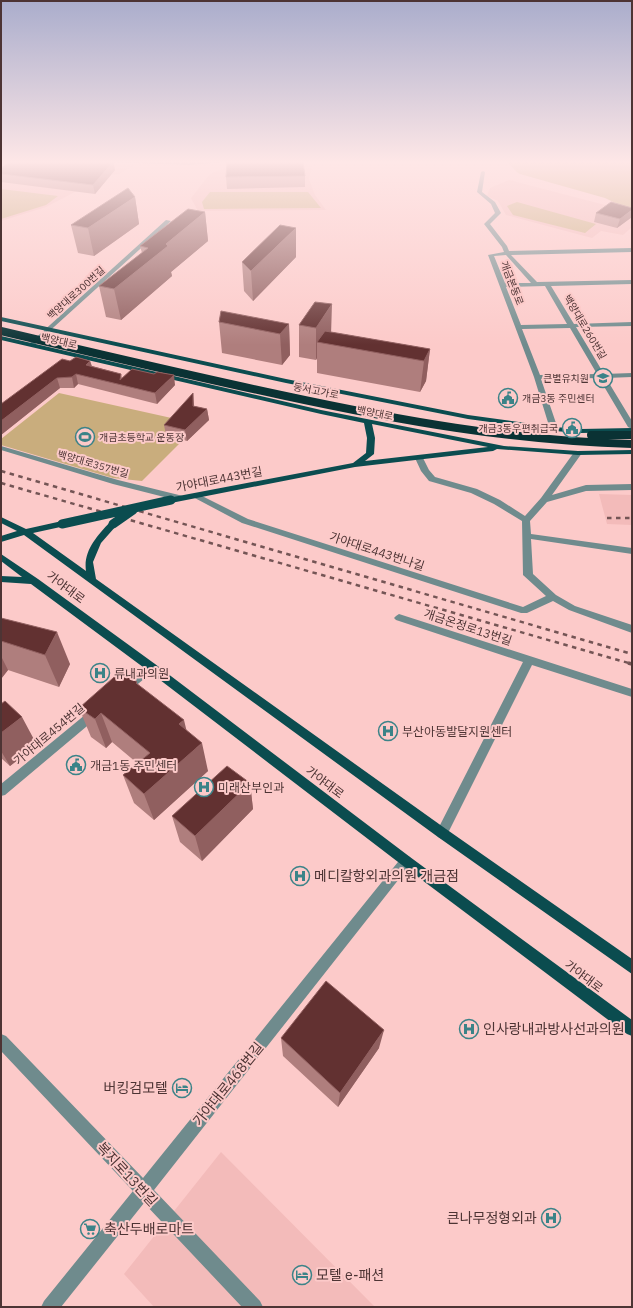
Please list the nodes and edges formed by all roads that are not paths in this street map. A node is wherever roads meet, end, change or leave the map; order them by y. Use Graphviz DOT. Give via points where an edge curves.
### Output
graph roads {
  1 [pos="166,223"];
  2 [pos="488,223"];
  3 [pos="632,250"];
  4 [pos="507,253"];
  5 [pos="632,282"];
  6 [pos="535,284"];
  7 [pos="547,284"];
  8 [pos="502,285"];
  9 [pos="1,319"];
  10 [pos="1,324"];
  11 [pos="632,324"];
  12 [pos="572,325"];
  13 [pos="518,327"];
  14 [pos="49,329"];
  15 [pos="1,331"];
  16 [pos="1,338"];
  17 [pos="31,345"];
  18 [pos="632,375"];
  19 [pos="602,376"];
  20 [pos="537,377"];
  21 [pos="468,417"];
  22 [pos="367,421"];
  23 [pos="554,429"];
  24 [pos="632,429"];
  25 [pos="581,431"];
  26 [pos="632,435"];
  27 [pos="470,441"];
  28 [pos="632,444"];
  29 [pos="1,448"];
  30 [pos="504,448"];
  31 [pos="632,452"];
  32 [pos="460,453"];
  33 [pos="578,453"];
  34 [pos="419,458"];
  35 [pos="356,465"];
  36 [pos="632,487"];
  37 [pos="195,496"];
  38 [pos="180,498"];
  39 [pos="544,500"];
  40 [pos="136,508"];
  41 [pos="1,520"];
  42 [pos="526,520"];
  43 [pos="25,532"];
  44 [pos="527,536"];
  45 [pos="1,539"];
  46 [pos="632,551"];
  47 [pos="1,557"];
  48 [pos="1,579"];
  49 [pos="35,581"];
  50 [pos="92,581"];
  51 [pos="553,597"];
  52 [pos="399,618"];
  53 [pos="632,629"];
  54 [pos="529,661"];
  55 [pos="151,667"];
  56 [pos="632,693"];
  57 [pos="115,697"];
  58 [pos="103,707"];
  59 [pos="1,791"];
  60 [pos="442,833"];
  61 [pos="406,861"];
  62 [pos="632,968"];
  63 [pos="632,1029"];
  64 [pos="1,1041"];
  65 [pos="142,1190"];
  66 [pos="50,1307"];
  67 [pos="254,1307"];
  1 -- 14 [label="street, 백양대로300번길"];
  2 -- 4 [label="street"];
  3 -- 4 [label="street, 개금본동로"];
  4 -- 6 [label="street"];
  4 -- 8 [label="street, 개금본동로" via="491,255"];
  5 -- 7 [label="street"];
  6 -- 7 [label="street"];
  6 -- 8 [label="street"];
  7 -- 12 [label="street, 백양대로260번길"];
  8 -- 13 [label="street, 개금본동로"];
  9 -- 14 [label="main road, 백양대로"];
  10 -- 26 [label="highway, 동서고가로, bridge" via="285,388 475,424 543,432"];
  11 -- 12 [label="street"];
  12 -- 13 [label="street"];
  12 -- 19 [label="street, 백양대로260번길"];
  13 -- 20 [label="street, 개금본동로"];
  14 -- 17 [label="street, 백양대로300번길"];
  14 -- 21 [label="main road, 백양대로" via="286,382"];
  15 -- 28 [label="highway, 동서고가로, bridge" via="282,395 465,431 533,439"];
  16 -- 17 [label="main road, 백양대로"];
  17 -- 22 [label="main road, 백양대로"];
  18 -- 19 [label="street"];
  19 -- 20 [label="street"];
  19 -- 24 [label="street, 백양대로260번길"];
  20 -- 23 [label="street, 개금본동로"];
  21 -- 23 [label="main road, 백양대로"];
  21 -- 27 [label="main road"];
  22 -- 27 [label="main road, 백양대로"];
  22 -- 35 [label="main road" via="371,431 370,454"];
  23 -- 25 [label="main road, 백양대로"];
  24 -- 25 [label="main road, 백양대로"];
  25 -- 30 [label="main road, 가야대로443번길"];
  27 -- 30 [label="main road, 백양대로"];
  27 -- 32 [label="main road"];
  29 -- 38 [label="street, 백양대로357번길"];
  30 -- 32 [label="main road, 가야대로443번길"];
  30 -- 33 [label="main road, 백양대로"];
  31 -- 33 [label="main road, 백양대로"];
  32 -- 34 [label="main road, 가야대로443번길"];
  33 -- 39 [label="street"];
  34 -- 35 [label="main road, 가야대로443번길"];
  34 -- 42 [label="street" via="432,479 474,491"];
  35 -- 37 [label="main road, 가야대로443번길"];
  36 -- 39 [label="street" via="586,488"];
  37 -- 38 [label="main road, 가야대로443번길"];
  37 -- 51 [label="street, 가야대로443번나길" via="245,521 524,611"];
  38 -- 40 [label="main road, 가야대로443번길, bridge"];
  39 -- 42 [label="street"];
  40 -- 43 [label="main road, 가야대로443번길, bridge"];
  40 -- 50 [label="main road, bridge" via="113,524 97,542 89,562"];
  41 -- 43 [label="main road, 가야대로"];
  42 -- 44 [label="street"];
  43 -- 45 [label="main road, 가야대로443번길"];
  43 -- 50 [label="main road, 가야대로"];
  44 -- 46 [label="street"];
  44 -- 51 [label="street" via="528,575"];
  47 -- 49 [label="main road, 가야대로"];
  48 -- 49 [label="main road"];
  49 -- 55 [label="main road, 가야대로"];
  50 -- 60 [label="main road, 가야대로"];
  51 -- 53 [label="street" via="572,608"];
  52 -- 54 [label="street, 개금온정로13번길"];
  54 -- 56 [label="street, 개금온정로13번길"];
  54 -- 60 [label="street"];
  55 -- 57 [label="street"];
  55 -- 61 [label="main road, 가야대로"];
  58 -- 59 [label="street, 가야대로454번길"];
  60 -- 62 [label="main road, 가야대로"];
  61 -- 63 [label="main road, 가야대로"];
  61 -- 65 [label="street, 가야대로468번길"];
  64 -- 65 [label="street, 복지로13번길"];
  65 -- 66 [label="street, 가야대로468번길"];
  65 -- 67 [label="street, 복지로13번길"];
}
